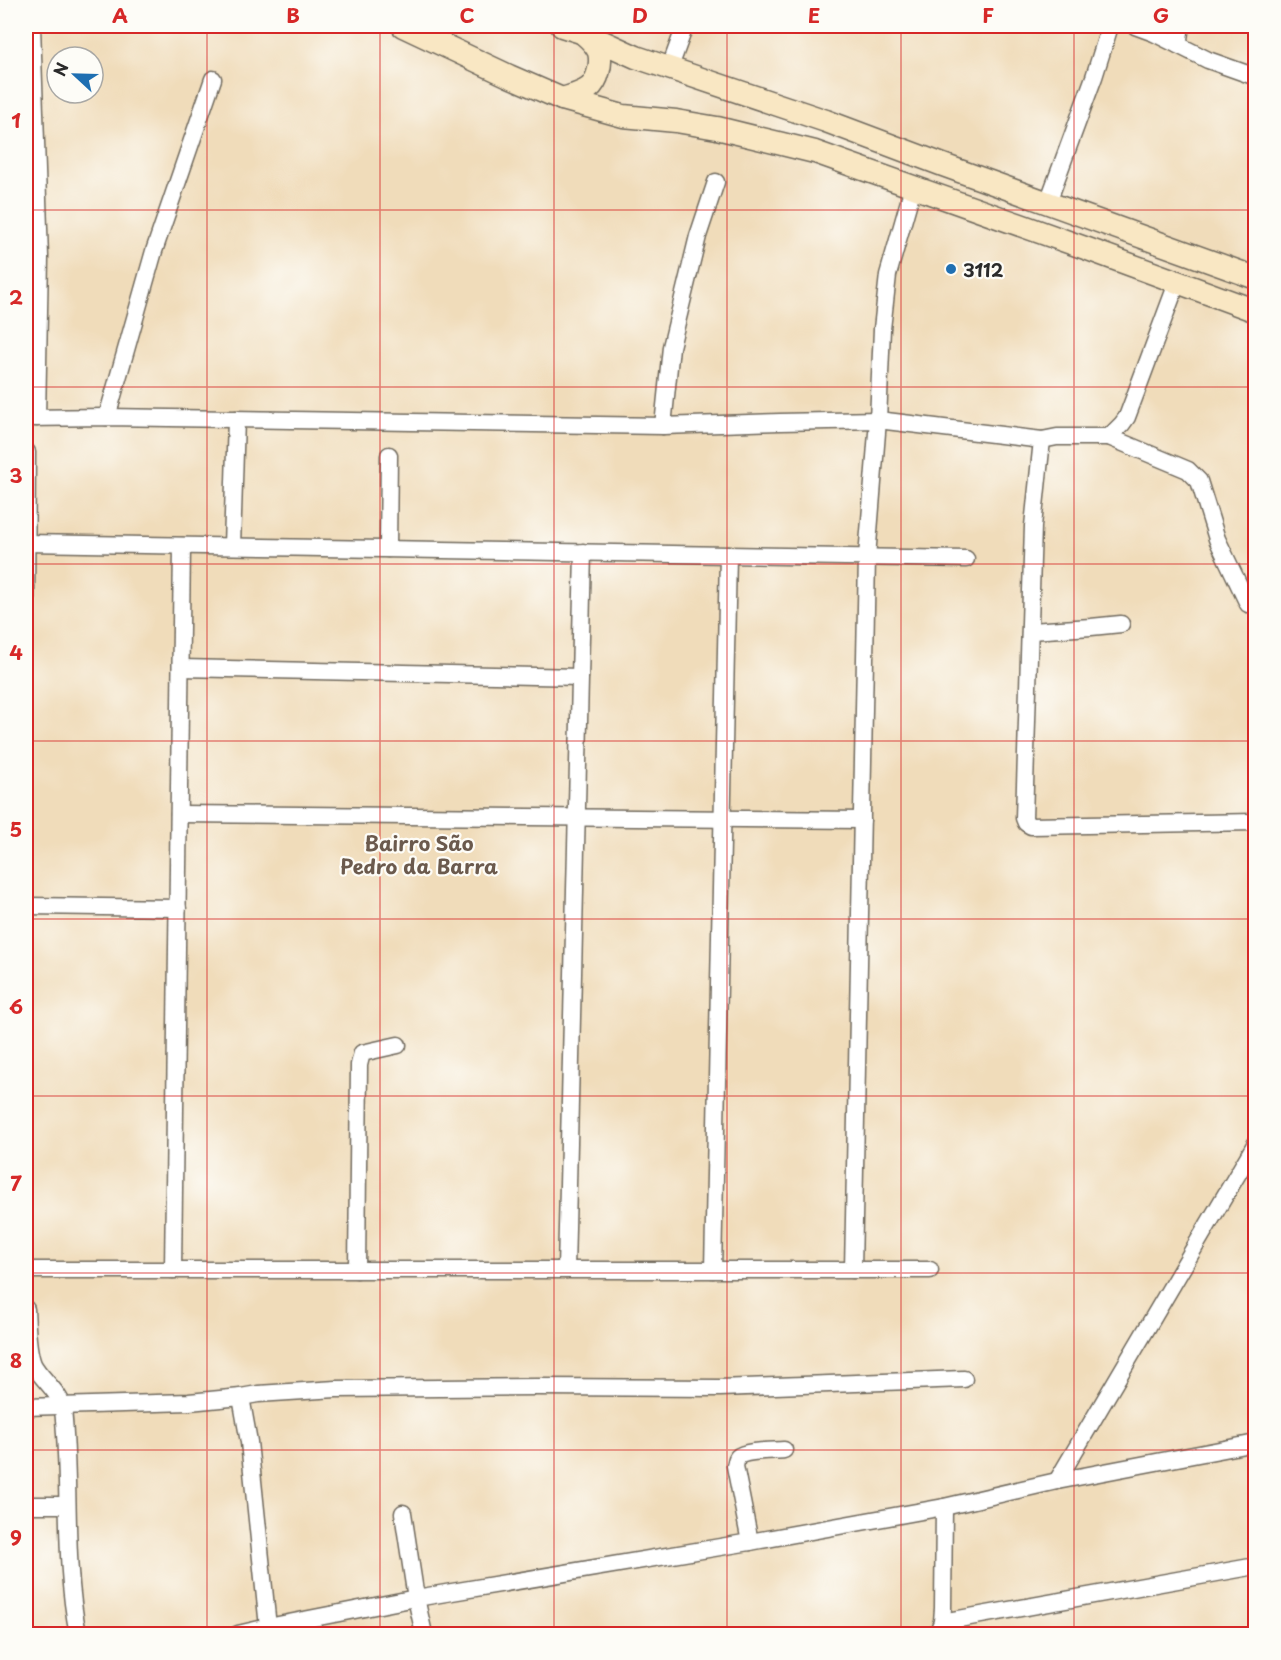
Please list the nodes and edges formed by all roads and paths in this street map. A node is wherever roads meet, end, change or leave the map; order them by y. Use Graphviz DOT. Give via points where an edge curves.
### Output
graph roads {
  1 [pos="32,26"];
  2 [pos="403,26"];
  3 [pos="685,26"];
  4 [pos="1110,26"];
  5 [pos="1136,26"];
  6 [pos="1181,26"];
  7 [pos="571,29"];
  8 [pos="1178,45"];
  9 [pos="670,67"];
  10 [pos="1256,77"];
  11 [pos="213,79"];
  12 [pos="562,99"];
  13 [pos="716,182"];
  14 [pos="913,187"];
  15 [pos="1048,202"];
  16 [pos="1256,278"];
  17 [pos="1177,283"];
  18 [pos="1256,311"];
  19 [pos="107,417"];
  20 [pos="31,418"];
  21 [pos="236,419"];
  22 [pos="878,420"];
  23 [pos="663,426"];
  24 [pos="1109,437"];
  25 [pos="1042,440"];
  26 [pos="27,452"];
  27 [pos="389,455"];
  28 [pos="26,543"];
  29 [pos="182,546"];
  30 [pos="232,546"];
  31 [pos="388,549"];
  32 [pos="583,552"];
  33 [pos="728,555"];
  34 [pos="867,557"];
  35 [pos="966,559"];
  36 [pos="1248,604"];
  37 [pos="26,606"];
  38 [pos="1121,624"];
  39 [pos="1031,631"];
  40 [pos="181,668"];
  41 [pos="580,678"];
  42 [pos="179,814"];
  43 [pos="577,818"];
  44 [pos="723,819"];
  45 [pos="862,820"];
  46 [pos="1256,822"];
  47 [pos="26,906"];
  48 [pos="178,908"];
  49 [pos="398,1045"];
  50 [pos="1256,1143"];
  51 [pos="26,1270"];
  52 [pos="173,1270"];
  53 [pos="357,1270"];
  54 [pos="566,1270"];
  55 [pos="713,1270"];
  56 [pos="853,1270"];
  57 [pos="930,1270"];
  58 [pos="26,1309"];
  59 [pos="964,1379"];
  60 [pos="241,1397"];
  61 [pos="63,1406"];
  62 [pos="26,1407"];
  63 [pos="1256,1443"];
  64 [pos="784,1450"];
  65 [pos="1057,1480"];
  66 [pos="26,1505"];
  67 [pos="67,1505"];
  68 [pos="945,1507"];
  69 [pos="403,1513"];
  70 [pos="750,1542"];
  71 [pos="1256,1566"];
  72 [pos="416,1598"];
  73 [pos="268,1627"];
  74 [pos="296,1628"];
  75 [pos="939,1628"];
  76 [pos="78,1635"];
  77 [pos="238,1635"];
  78 [pos="424,1635"];
  1 -- 20 [label="street" via="40,257"];
  2 -- 12 [label="main road"];
  3 -- 9 [label="street"];
  4 -- 15 [label="street"];
  5 -- 8 [label="street"];
  6 -- 8 [label="street"];
  7 -- 9 [label="main road"];
  7 -- 12 [label="main road" via="593,42 600,60 593,84"];
  8 -- 10 [label="street"];
  9 -- 15 [label="main road"];
  11 -- 19 [label="street" via="154,251"];
  12 -- 14 [label="main road" via="623,116 750,134"];
  13 -- 23 [label="street" via="670,347"];
  14 -- 17 [label="main road"];
  14 -- 22 [label="street" via="888,275"];
  15 -- 16 [label="main road"];
  17 -- 18 [label="main road"];
  17 -- 24 [label="street" via="1126,417"];
  19 -- 20 [label="street"];
  19 -- 21 [label="street"];
  21 -- 23 [label="street"];
  21 -- 30 [label="street"];
  22 -- 23 [label="street"];
  22 -- 25 [label="street"];
  22 -- 34 [label="street"];
  24 -- 25 [label="street"];
  24 -- 36 [label="street" via="1188,470 1199,481 1217,539"];
  25 -- 39 [label="street" via="1033,526"];
  26 -- 28 [label="street"];
  27 -- 31 [label="street"];
  28 -- 29 [label="street"];
  28 -- 37 [label="street"];
  29 -- 30 [label="street"];
  29 -- 40 [label="street"];
  30 -- 31 [label="street"];
  31 -- 32 [label="street"];
  32 -- 33 [label="street"];
  32 -- 41 [label="street"];
  33 -- 34 [label="street"];
  33 -- 44 [label="street"];
  34 -- 35 [label="street"];
  34 -- 45 [label="street"];
  38 -- 39 [label="street"];
  39 -- 46 [label="street" via="1026,823 1031,826"];
  40 -- 41 [label="street"];
  40 -- 42 [label="street"];
  41 -- 43 [label="street"];
  42 -- 43 [label="street"];
  42 -- 48 [label="street"];
  43 -- 44 [label="street"];
  43 -- 54 [label="street"];
  44 -- 45 [label="street"];
  44 -- 55 [label="street"];
  45 -- 56 [label="street"];
  47 -- 48 [label="street"];
  48 -- 52 [label="street"];
  49 -- 53 [label="street" via="362,1053 359,1065"];
  50 -- 65 [label="street"];
  51 -- 52 [label="street"];
  52 -- 53 [label="street"];
  53 -- 54 [label="street"];
  54 -- 55 [label="street"];
  55 -- 56 [label="street"];
  56 -- 57 [label="street"];
  58 -- 61 [label="street" via="33,1364"];
  59 -- 60 [label="street" via="720,1388 336,1389"];
  60 -- 61 [label="street"];
  60 -- 73 [label="street"];
  61 -- 62 [label="street"];
  61 -- 67 [label="street"];
  63 -- 65 [label="street"];
  64 -- 70 [label="street" via="745,1453 736,1459"];
  65 -- 68 [label="street"];
  66 -- 67 [label="street"];
  67 -- 76 [label="street" via="70,1581"];
  68 -- 70 [label="street"];
  68 -- 75 [label="street"];
  69 -- 72 [label="street"];
  70 -- 72 [label="street"];
  71 -- 75 [label="street"];
  72 -- 74 [label="street"];
  72 -- 78 [label="street"];
  73 -- 74 [label="street"];
  73 -- 77 [label="street"];
}
